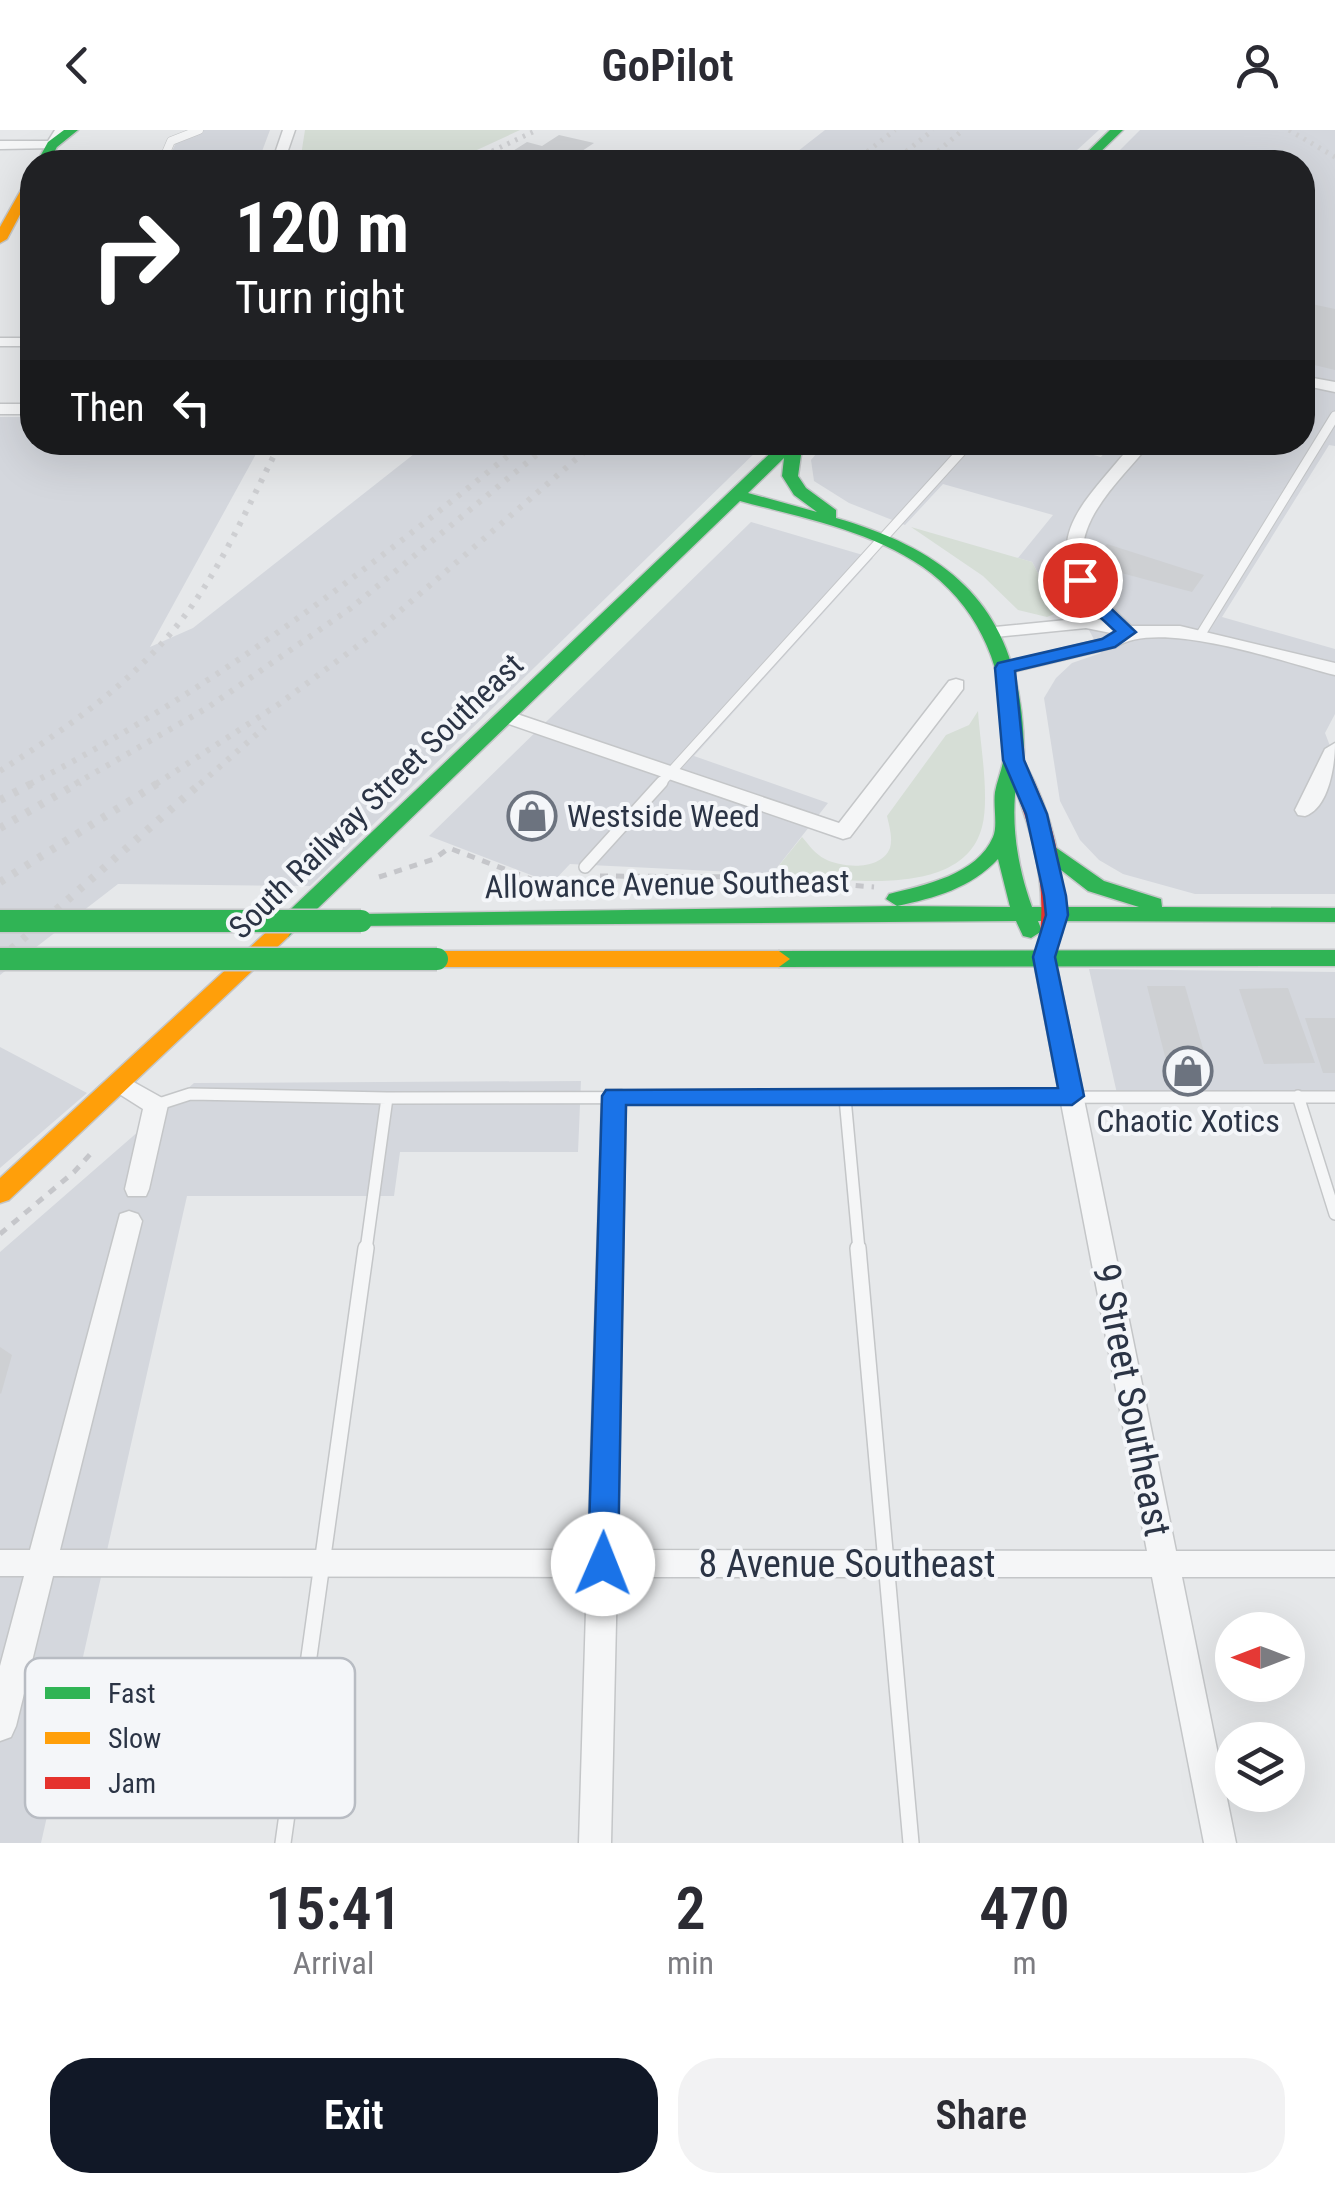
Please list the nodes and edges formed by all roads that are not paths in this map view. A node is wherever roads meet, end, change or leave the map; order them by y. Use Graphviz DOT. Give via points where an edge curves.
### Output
graph roads {
  1 [pos="72,130"];
  2 [pos="199,130"];
  3 [pos="1117,130"];
  4 [pos="0,145"];
  5 [pos="52,146"];
  6 [pos="167,150"];
  7 [pos="1096,150"];
  8 [pos="20,202"];
  9 [pos="0,239"];
  10 [pos="1335,416"];
  11 [pos="1315,449"];
  12 [pos="779,455"];
  13 [pos="792,455"];
  14 [pos="958,455"];
  15 [pos="1133,455"];
  16 [pos="1311,455"];
  17 [pos="738,496"];
  18 [pos="846,526"];
  19 [pos="882,539"];
  20 [pos="994,632"];
  21 [pos="1127,632"];
  22 [pos="1201,634"];
  23 [pos="1005,668"];
  24 [pos="1335,668"];
  25 [pos="956,685"];
  26 [pos="507,717"];
  27 [pos="1335,748"];
  28 [pos="1014,760"];
  29 [pos="671,774"];
  30 [pos="1305,810"];
  31 [pos="1006,833"];
  32 [pos="1045,847"];
  33 [pos="585,868"];
  34 [pos="812,913"];
  35 [pos="1021,914"];
  36 [pos="1335,914"];
  37 [pos="1057,915"];
  38 [pos="1212,916"];
  39 [pos="0,920"];
  40 [pos="1044,957"];
  41 [pos="0,958"];
  42 [pos="1335,958"];
  43 [pos="121,1084"];
  44 [pos="614,1096"];
  45 [pos="1072,1096"];
  46 [pos="1298,1096"];
  47 [pos="1335,1096"];
  48 [pos="387,1098"];
  49 [pos="846,1098"];
  50 [pos="156,1105"];
  51 [pos="137,1189"];
  52 [pos="0,1193"];
  53 [pos="1335,1214"];
  54 [pos="129,1221"];
  55 [pos="322,1562"];
  56 [pos="0,1563"];
  57 [pos="41,1563"];
  58 [pos="603,1564"];
  59 [pos="884,1564"];
  60 [pos="1164,1564"];
  61 [pos="1335,1564"];
  62 [pos="309,1658"];
  63 [pos="0,1726"];
  64 [pos="286,1818"];
  65 [pos="283,1843"];
  66 [pos="596,1843"];
  67 [pos="911,1843"];
  68 [pos="1220,1843"];
  1 -- 5 [label="main road"];
  2 -- 6 [label="lane" via="171,141"];
  3 -- 7 [label="main road"];
  4 -- 5 [label="street"];
  8 -- 9 [label="main road"];
  10 -- 11 [label="lane"];
  12 -- 17 [label="main road, South Railway Street Southeast"];
  13 -- 18 [label="main road" via="787,475 795,487"];
  14 -- 19 [label="lane"];
  15 -- 21 [label="street" via="1081,521 1072,546 1086,594"];
  16 -- 22 [label="lane"];
  17 -- 18 [label="main road, 9 Street Southeast"];
  17 -- 26 [label="main road, South Railway Street Southeast"];
  18 -- 19 [label="main road, 9 Street Southeast"];
  19 -- 20 [label="main road, 9 Street Southeast" via="947,576"];
  19 -- 29 [label="lane"];
  20 -- 21 [label="street" via="1086,623"];
  20 -- 23 [label="main road, 9 Street Southeast"];
  21 -- 22 [label="street"];
  21 -- 23 [label="street" via="1108,643"];
  22 -- 24 [label="street"];
  23 -- 28 [label="main road, 9 Street Southeast"];
  25 -- 29 [label="street" via="843,832"];
  26 -- 29 [label="street"];
  26 -- 43 [label="main road, South Railway Street Southeast"];
  27 -- 30 [label="street"];
  28 -- 31 [label="main road, 9 Street Southeast"];
  28 -- 32 [label="main road, 9 Street Southeast"];
  29 -- 33 [label="lane"];
  31 -- 34 [label="main road" via="988,865 950,887"];
  31 -- 35 [label="main road, 9 Street Southeast"];
  32 -- 37 [label="main road, 9 Street Southeast"];
  32 -- 38 [label="main road" via="1111,892"];
  34 -- 35 [label="main road, Allowance Avenue Southeast"];
  34 -- 39 [label="main road, Allowance Avenue Southeast, bridge"];
  35 -- 37 [label="main road, Allowance Avenue Southeast"];
  35 -- 40 [label="main road, 9 Street Southeast"];
  36 -- 38 [label="main road, Allowance Avenue Southeast"];
  37 -- 38 [label="main road, Allowance Avenue Southeast"];
  37 -- 40 [label="main road, 9 Street Southeast"];
  40 -- 41 [label="main road, bridge"];
  40 -- 42 [label="main road"];
  40 -- 45 [label="street, 9 Street Southeast"];
  43 -- 50 [label="street"];
  43 -- 52 [label="main road, South Railway Street Southeast"];
  44 -- 48 [label="lane"];
  44 -- 49 [label="lane"];
  44 -- 58 [label="street"];
  45 -- 46 [label="lane"];
  45 -- 49 [label="lane"];
  45 -- 60 [label="street, 9 Street Southeast"];
  46 -- 47 [label="lane"];
  46 -- 53 [label="lane"];
  48 -- 50 [label="lane" via="190,1094"];
  48 -- 55 [label="lane"];
  49 -- 59 [label="lane"];
  50 -- 51 [label="street"];
  54 -- 57 [label="street"];
  55 -- 57 [label="street, 8 Avenue Southeast"];
  55 -- 58 [label="street, 8 Avenue Southeast"];
  55 -- 62 [label="lane"];
  56 -- 57 [label="street, 8 Avenue Southeast"];
  57 -- 63 [label="street"];
  58 -- 59 [label="street, 8 Avenue Southeast"];
  58 -- 66 [label="street"];
  59 -- 60 [label="street, 8 Avenue Southeast"];
  59 -- 67 [label="lane"];
  60 -- 61 [label="street, 8 Avenue Southeast"];
  60 -- 68 [label="street, 9 Street Southeast"];
  64 -- 65 [label="lane"];
}
